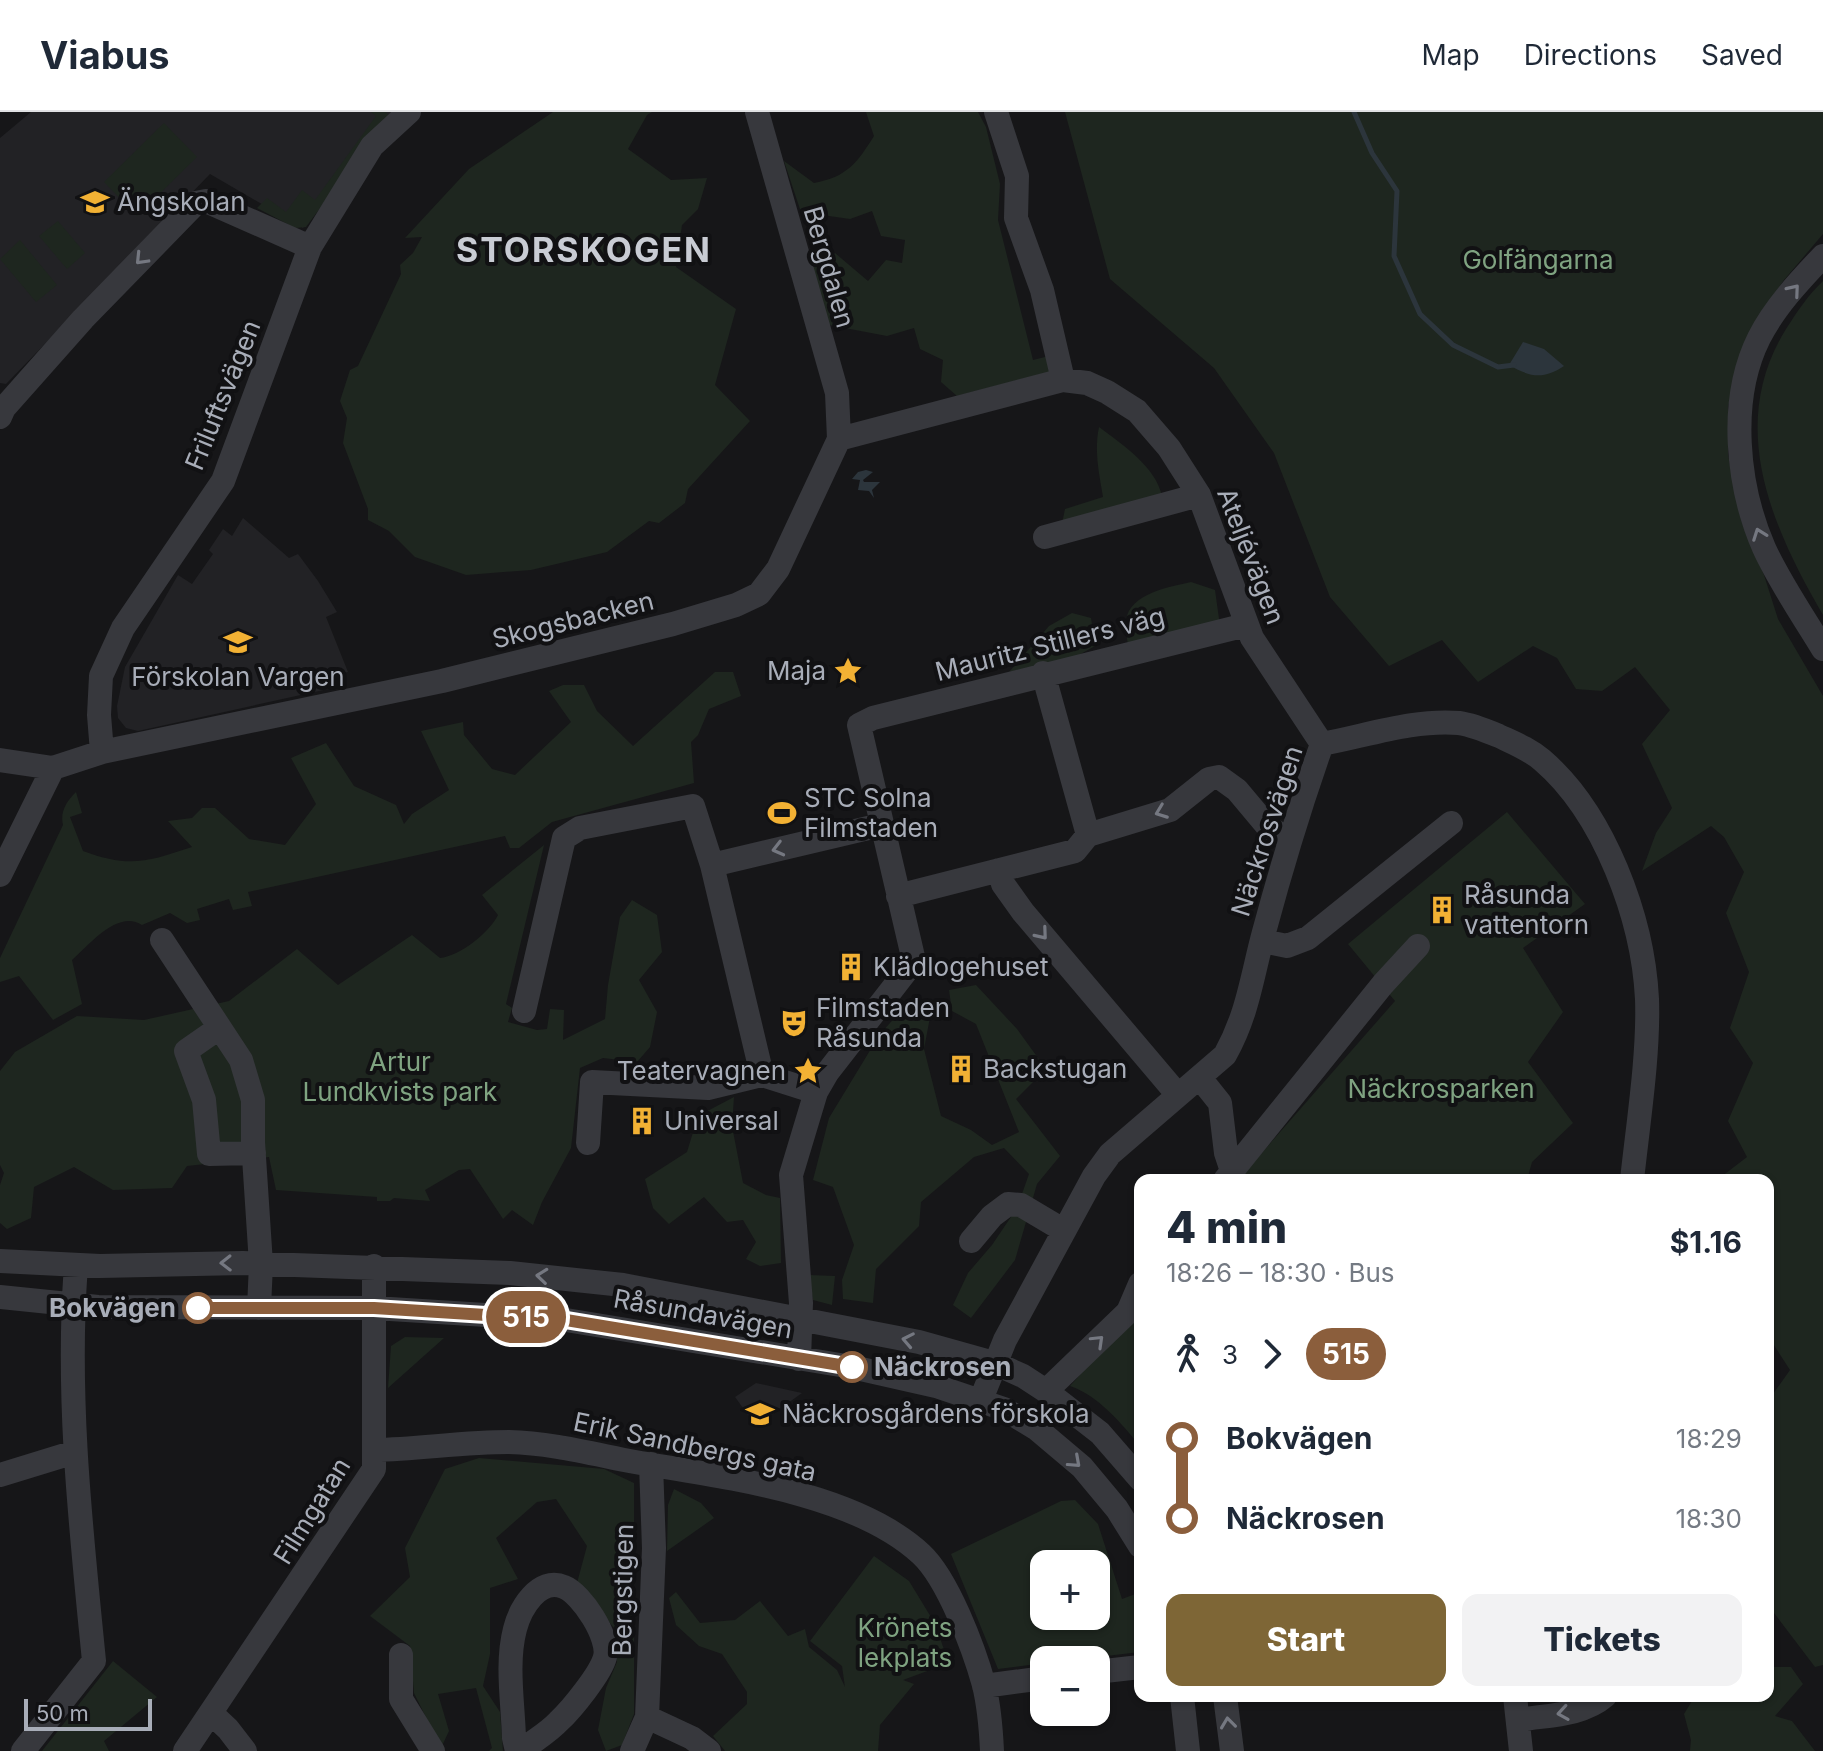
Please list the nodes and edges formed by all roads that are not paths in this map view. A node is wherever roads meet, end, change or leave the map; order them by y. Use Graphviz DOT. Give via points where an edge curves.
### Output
graph roads {
  1 [pos="409,112"];
  2 [pos="757,112"];
  3 [pos="996,112"];
  4 [pos="310,247"];
  5 [pos="1823,256"];
  6 [pos="1063,380"];
  7 [pos="1,410"];
  8 [pos="839,439"];
  9 [pos="1199,495"];
  10 [pos="1045,537"];
  11 [pos="1246,625"];
  12 [pos="1823,649"];
  13 [pos="1043,673"];
  14 [pos="1322,744"];
  15 [pos="102,752"];
  16 [pos="0,760"];
  17 [pos="53,768"];
  18 [pos="1451,823"];
  19 [pos="881,825"];
  20 [pos="1088,835"];
  21 [pos="1290,840"];
  22 [pos="712,865"];
  23 [pos="999,870"];
  24 [pos="0,875"];
  25 [pos="898,896"];
  26 [pos="162,940"];
  27 [pos="1262,941"];
  28 [pos="1418,946"];
  29 [pos="524,1011"];
  30 [pos="219,1028"];
  31 [pos="762,1075"];
  32 [pos="1200,1078"];
  33 [pos="816,1092"];
  34 [pos="1178,1095"];
  35 [pos="588,1143"];
  36 [pos="254,1153"];
  37 [pos="1229,1174"];
  38 [pos="1231,1174"];
  39 [pos="1633,1174"];
  40 [pos="1063,1230"];
  41 [pos="971,1241"];
  42 [pos="0,1261"];
  43 [pos="261,1264"];
  44 [pos="76,1265"];
  45 [pos="374,1266"];
  46 [pos="0,1297"];
  47 [pos="1134,1298"];
  48 [pos="73,1305"];
  49 [pos="259,1308"];
  50 [pos="374,1308"];
  51 [pos="800,1321"];
  52 [pos="799,1359"];
  53 [pos="994,1363"];
  54 [pos="1046,1391"];
  55 [pos="980,1402"];
  56 [pos="375,1450"];
  57 [pos="75,1452"];
  58 [pos="651,1464"];
  59 [pos="1134,1472"];
  60 [pos="0,1475"];
  61 [pos="1134,1536"];
  62 [pos="401,1655"];
  63 [pos="1134,1668"];
  64 [pos="1110,1670"];
  65 [pos="1030,1680"];
  66 [pos="984,1686"];
  67 [pos="1183,1702"];
  68 [pos="1226,1702"];
  69 [pos="1598,1702"];
  70 [pos="1517,1708"];
  71 [pos="212,1714"];
  72 [pos="647,1717"];
  73 [pos="23,1751"];
  74 [pos="185,1751"];
  75 [pos="245,1751"];
  76 [pos="433,1751"];
  77 [pos="519,1751"];
  78 [pos="632,1751"];
  79 [pos="709,1751"];
  80 [pos="992,1751"];
  81 [pos="1188,1751"];
  82 [pos="1232,1751"];
  83 [pos="1521,1751"];
  1 -- 4 [label="street, Friluftsvägen" via="372,146"];
  2 -- 8 [label="street, Bergdalen" via="837,393"];
  3 -- 6 [label="street" via="1017,176 1016,218 1042,290"];
  4 -- 7 [label="street, one-way" via="206,201 196,203"];
  4 -- 15 [label="street, Friluftsvägen" via="223,481 123,628 101,676"];
  12 -- 5 [label="street, one-way" via="1765,550 1749,501 1740,434 1747,373 1758,340"];
  6 -- 8 [label="street"];
  6 -- 9 [label="street, Ateljévägen" via="1097,387 1137,411"];
  8 -- 15 [label="street, Skogsbacken" via="778,569 759,594 736,605 442,681"];
  9 -- 10 [label="street"];
  9 -- 11 [label="street, Ateljévägen"];
  11 -- 13 [label="street, Mauritz Stillers väg"];
  11 -- 14 [label="street, Ateljévägen"];
  13 -- 19 [label="street, Mauritz Stillers väg" via="859,725"];
  13 -- 20 [label="street"];
  14 -- 21 [label="street, Näckrosvägen"];
  14 -- 39 [label="street, Näckrosvägen" via="1430,723 1462,724 1526,748 1561,778 1614,864 1641,948 1646,1036"];
  15 -- 17 [label="street, Skogsbacken"];
  16 -- 17 [label="street, Skogsbacken"];
  17 -- 24 [label="street"];
  18 -- 27 [label="street, Näckrosvägen" via="1308,938 1287,946"];
  19 -- 22 [label="street, one-way"];
  19 -- 25 [label="street"];
  21 -- 20 [label="street, one-way" via="1268,827 1219,777 1170,810"];
  20 -- 23 [label="street" via="1075,851"];
  21 -- 27 [label="street, Näckrosvägen"];
  22 -- 29 [label="street" via="693,806 580,828 564,838"];
  22 -- 31 [label="street"];
  23 -- 25 [label="street"];
  23 -- 34 [label="street, one-way" via="1023,912"];
  25 -- 33 [label="street" via="914,961"];
  26 -- 30 [label="street"];
  27 -- 32 [label="street, Näckrosvägen" via="1244,1018 1225,1055"];
  28 -- 38 [label="street"];
  30 -- 36 [label="street" via="241,1060 253,1100"];
  30 -- 36 [label="street" via="186,1051 204,1100 209,1154"];
  31 -- 33 [label="street"];
  31 -- 35 [label="street" via="708,1088 592,1082"];
  32 -- 34 [label="street, Näckrosvägen"];
  32 -- 37 [label="street" via="1220,1103"];
  33 -- 51 [label="street" via="791,1175"];
  34 -- 40 [label="street, Näckrosvägen" via="1110,1154"];
  36 -- 43 [label="street"];
  40 -- 41 [label="street" via="1021,1205 1008,1204"];
  40 -- 53 [label="street, Näckrosvägen"];
  42 -- 44 [label="street, Råsundavägen"];
  43 -- 44 [label="street, Råsundavägen, one-way"];
  43 -- 45 [label="street, Råsundavägen"];
  43 -- 49 [label="street"];
  44 -- 48 [label="street"];
  45 -- 50 [label="street, Filmgatan"];
  51 -- 45 [label="street, Råsundavägen, one-way" via="623,1285"];
  46 -- 48 [label="street, Råsundavägen"];
  54 -- 47 [label="street, one-way" via="1128,1312"];
  48 -- 49 [label="street, Råsundavägen"];
  48 -- 57 [label="street"];
  49 -- 50 [label="street, Råsundavägen"];
  50 -- 52 [label="street, Råsundavägen" via="566,1320"];
  50 -- 56 [label="street, Filmgatan"];
  51 -- 52 [label="street"];
  53 -- 51 [label="street, Råsundavägen, one-way" via="919,1342"];
  52 -- 55 [label="street, Råsundavägen" via="936,1386"];
  53 -- 54 [label="street, Råsundavägen"];
  53 -- 55 [label="street, Näckrosvägen"];
  54 -- 59 [label="street, Råsundavägen" via="1100,1433"];
  55 -- 61 [label="street, Råsundavägen, one-way" via="1037,1429 1082,1467"];
  56 -- 58 [label="street, Erik Sandbergs gata" via="508,1442"];
  56 -- 71 [label="street, Filmgatan" via="374,1469 360,1493"];
  57 -- 60 [label="street"];
  57 -- 73 [label="street" via="94,1661"];
  58 -- 66 [label="street, Erik Sandbergs gata" via="813,1499 885,1528 922,1555 944,1586"];
  58 -- 72 [label="street, Bergstigen" via="654,1548"];
  62 -- 76 [label="street" via="401,1699"];
  63 -- 64 [label="street"];
  65 -- 66 [label="street"];
  66 -- 80 [label="street, Erik Sandbergs gata"];
  67 -- 81 [label="street"];
  82 -- 68 [label="street, one-way"];
  69 -- 70 [label="street, one-way" via="1581,1710"];
  70 -- 83 [label="street"];
  71 -- 74 [label="street, Filmgatan"];
  71 -- 75 [label="street"];
  72 -- 78 [label="street, Bergstigen"];
  72 -- 79 [label="street"];
  77 -- 77 [label="street, Bergstigen" via="559,1722 605,1657 600,1629 574,1593 562,1586 539,1591 525,1602 515,1627 511,1648"];
}
